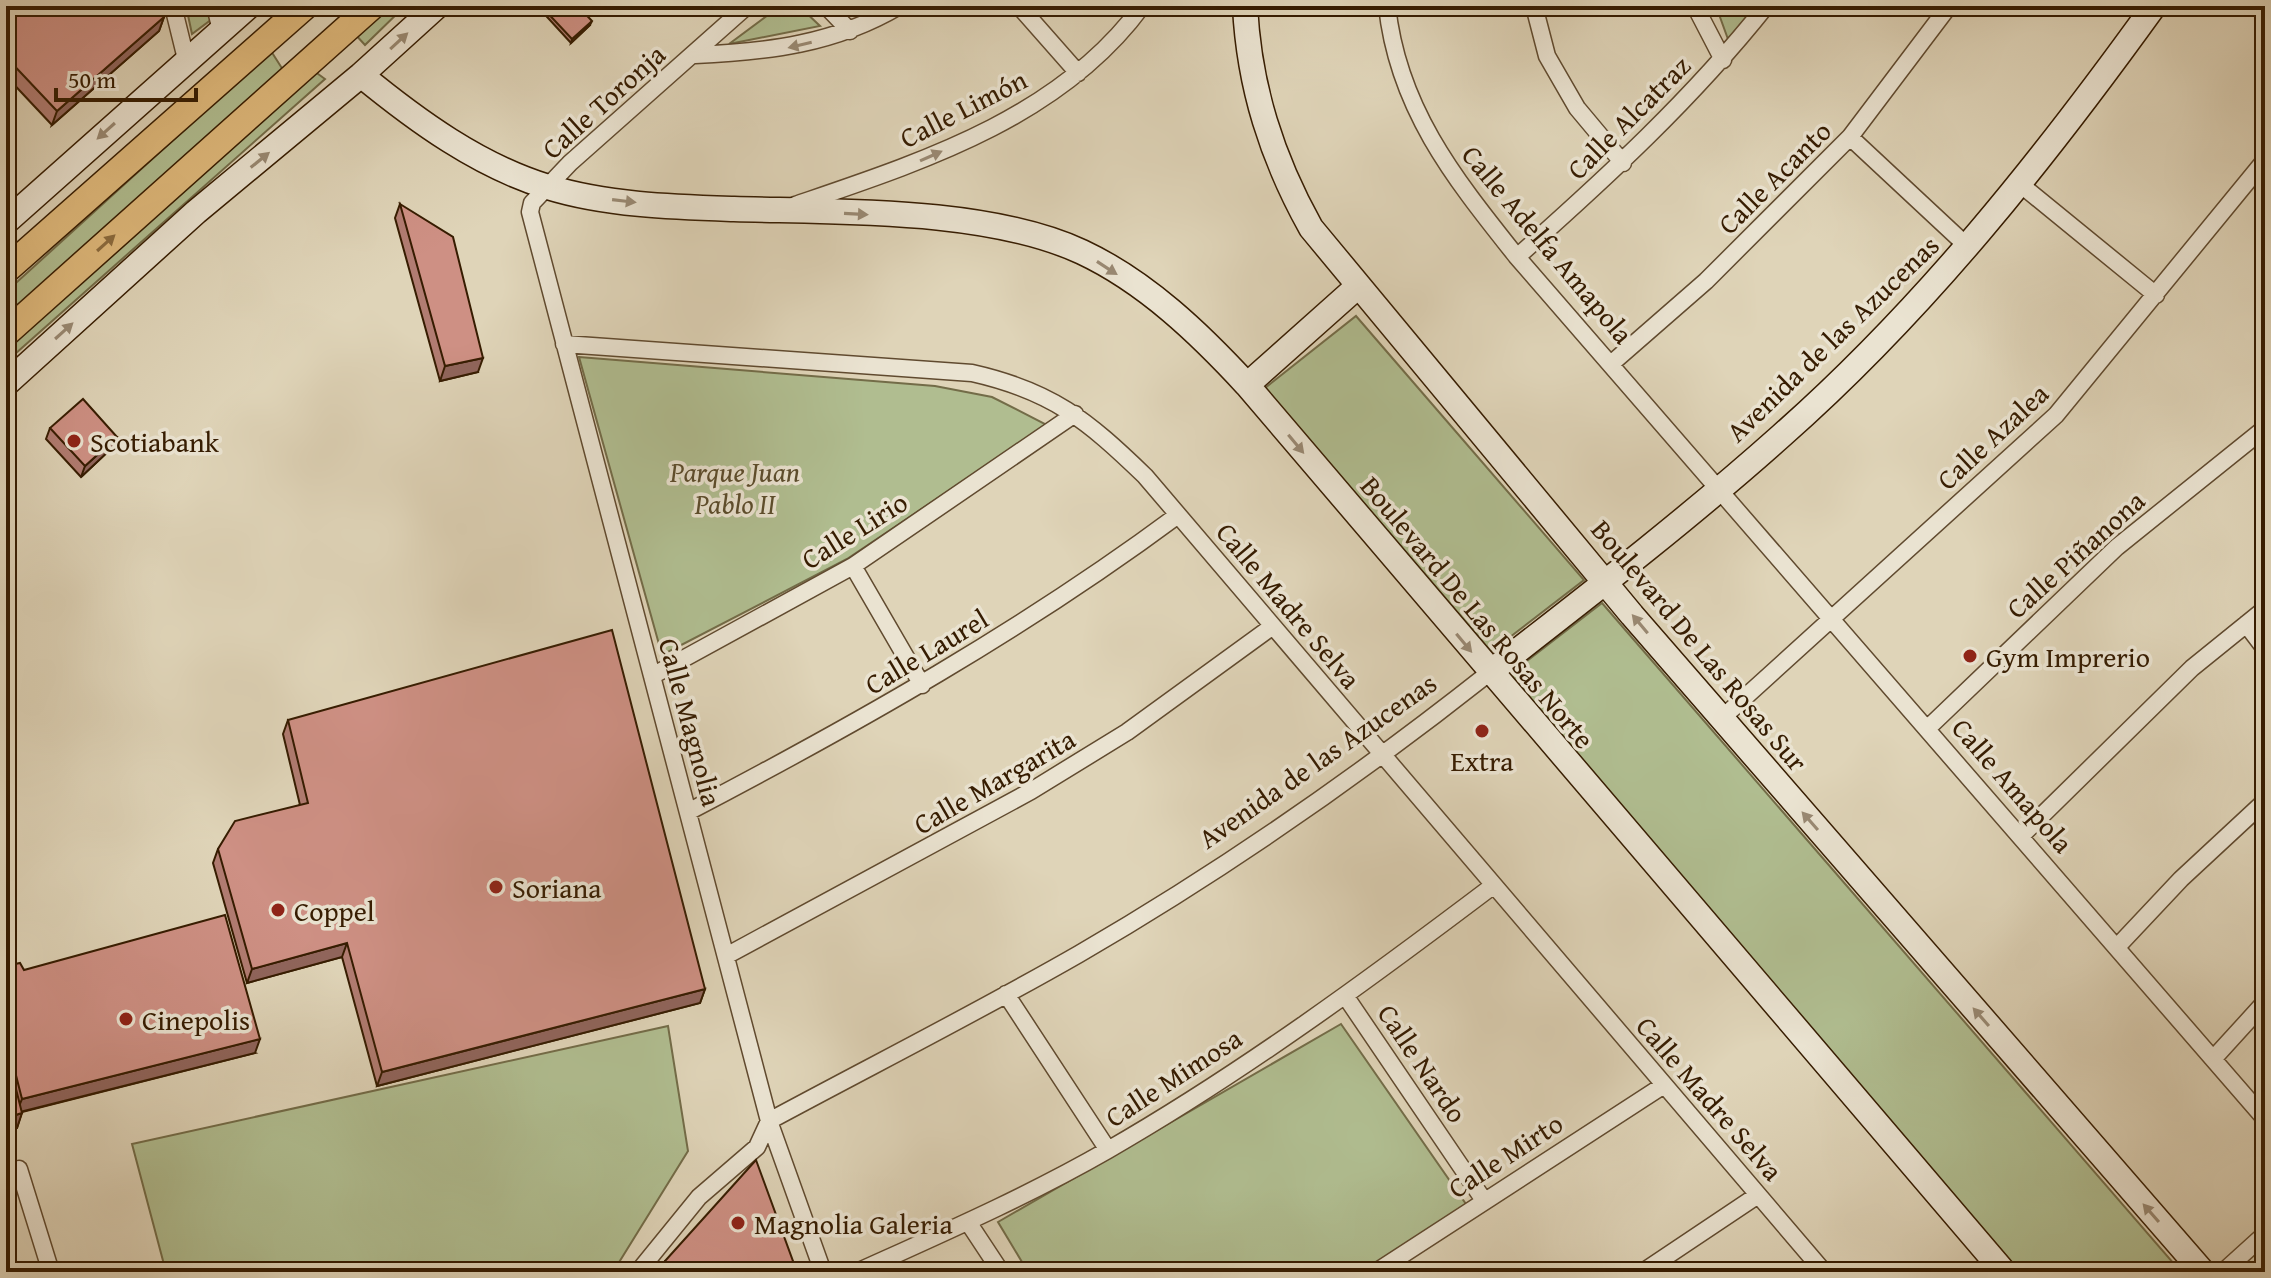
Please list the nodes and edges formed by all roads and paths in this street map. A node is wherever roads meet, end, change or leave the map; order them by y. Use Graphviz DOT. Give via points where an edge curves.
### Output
graph roads {
  1 [pos="173,6"];
  2 [pos="215,6"];
  3 [pos="249,6"];
  4 [pos="305,6"];
  5 [pos="372,6"];
  6 [pos="747,6"];
  7 [pos="826,6"];
  8 [pos="899,6"];
  9 [pos="1019,6"];
  10 [pos="1142,6"];
  11 [pos="1245,6"];
  12 [pos="1387,6"];
  13 [pos="1534,6"];
  14 [pos="1695,6"];
  15 [pos="1766,6"];
  16 [pos="1949,6"];
  17 [pos="2154,6"];
  18 [pos="438,7"];
  19 [pos="221,31"];
  20 [pos="850,31"];
  21 [pos="695,55"];
  22 [pos="186,59"];
  23 [pos="1723,60"];
  24 [pos="1078,73"];
  25 [pos="361,75"];
  26 [pos="1850,137"];
  27 [pos="2265,160"];
  28 [pos="1623,163"];
  29 [pos="2020,184"];
  30 [pos="547,187"];
  31 [pos="779,210"];
  32 [pos="6,222"];
  33 [pos="1968,247"];
  34 [pos="1517,257"];
  35 [pos="6,270"];
  36 [pos="1357,287"];
  37 [pos="2156,295"];
  38 [pos="6,333"];
  39 [pos="564,344"];
  40 [pos="1612,363"];
  41 [pos="6,384"];
  42 [pos="1247,385"];
  43 [pos="1075,414"];
  44 [pos="2265,428"];
  45 [pos="1719,487"];
  46 [pos="1178,515"];
  47 [pos="853,566"];
  48 [pos="1607,581"];
  49 [pos="2265,609"];
  50 [pos="1834,618"];
  51 [pos="2246,624"];
  52 [pos="1273,626"];
  53 [pos="2265,649"];
  54 [pos="1489,673"];
  55 [pos="652,676"];
  56 [pos="922,685"];
  57 [pos="1721,719"];
  58 [pos="1929,727"];
  59 [pos="1384,756"];
  60 [pos="2265,801"];
  61 [pos="688,812"];
  62 [pos="2022,835"];
  63 [pos="1494,885"];
  64 [pos="2117,947"];
  65 [pos="726,956"];
  66 [pos="1006,994"];
  67 [pos="1346,997"];
  68 [pos="2265,1002"];
  69 [pos="2214,1058"];
  70 [pos="1664,1085"];
  71 [pos="2265,1119"];
  72 [pos="769,1121"];
  73 [pos="1108,1150"];
  74 [pos="19,1169"];
  75 [pos="1758,1195"];
  76 [pos="1483,1199"];
  77 [pos="968,1222"];
  78 [pos="2265,1234"];
  79 [pos="51,1272"];
  80 [pos="638,1272"];
  81 [pos="823,1272"];
  82 [pos="857,1272"];
  83 [pos="1001,1272"];
  84 [pos="1376,1272"];
  85 [pos="1643,1272"];
  86 [pos="1824,1272"];
  87 [pos="2004,1272"];
  88 [pos="2203,1272"];
  89 [pos="2223,1272"];
  1 -- 22 [label="street"];
  2 -- 19 [label="street"];
  3 -- 19 [label="main road"];
  4 -- 35 [label="main road"];
  38 -- 5 [label="main road, one-way"];
  6 -- 21 [label="street, Calle Toronja"];
  7 -- 20 [label="street"];
  8 -- 20 [label="street, Calle Toronja"];
  9 -- 24 [label="street"];
  10 -- 24 [label="street, Calle Limón"];
  11 -- 36 [label="main road, Boulevard De Las Rosas Sur" via="1251,71 1264,126 1311,228"];
  12 -- 34 [label="street, Calle Adelfa Amapola" via="1402,75 1425,131"];
  13 -- 28 [label="street" via="1547,56 1577,108"];
  14 -- 23 [label="street"];
  15 -- 23 [label="street, Calle Alcatraz"];
  16 -- 26 [label="street, Calle Acanto"];
  17 -- 29 [label="main road, Avenida de las Azucenas"];
  25 -- 18 [label="main road, one-way"];
  19 -- 22 [label="main road"];
  20 -- 21 [label="street, Calle Toronja, one-way" via="784,49"];
  21 -- 30 [label="street, Calle Toronja"];
  22 -- 32 [label="main road, one-way"];
  23 -- 28 [label="street, Calle Alcatraz"];
  31 -- 24 [label="street, Calle Limón, one-way" via="904,168 975,137"];
  25 -- 30 [label="main road, Boulevard De Las Rosas Norte" via="473,154"];
  41 -- 25 [label="main road, one-way" via="196,212"];
  26 -- 33 [label="street"];
  26 -- 40 [label="street, Calle Acanto" via="1706,281"];
  27 -- 37 [label="street, Calle Azalea"];
  28 -- 34 [label="street, Calle Alcatraz"];
  29 -- 33 [label="main road, Avenida de las Azucenas"];
  29 -- 37 [label="street"];
  30 -- 31 [label="main road, Boulevard De Las Rosas Norte, one-way" via="641,203"];
  30 -- 39 [label="street, Calle Magnolia" via="530,212"];
  31 -- 42 [label="main road, Boulevard De Las Rosas Norte, one-way" via="980,224 1083,252 1174,312"];
  33 -- 45 [label="main road, Avenida de las Azucenas" via="1859,362"];
  34 -- 40 [label="street, Calle Adelfa Amapola"];
  36 -- 42 [label="main road"];
  36 -- 48 [label="main road, Boulevard De Las Rosas Sur"];
  37 -- 50 [label="street, Calle Azalea" via="2047,424"];
  39 -- 43 [label="street, Calle Madre Selva" via="972,373 1011,382"];
  39 -- 55 [label="street, Calle Magnolia"];
  40 -- 45 [label="street, Calle Adelfa Amapola"];
  42 -- 54 [label="main road, Boulevard De Las Rosas Norte, one-way"];
  43 -- 46 [label="street, Calle Madre Selva" via="1145,476"];
  43 -- 47 [label="street, Calle Lirio"];
  44 -- 58 [label="street, Calle Piñanona" via="2117,547"];
  45 -- 48 [label="main road, Avenida de las Azucenas"];
  45 -- 50 [label="street, Calle Amapola"];
  46 -- 52 [label="street, Calle Madre Selva"];
  46 -- 56 [label="street, Calle Laurel" via="1074,590"];
  47 -- 55 [label="street, Calle Lirio"];
  47 -- 56 [label="street"];
  48 -- 54 [label="main road, Avenida de las Azucenas"];
  57 -- 48 [label="main road, Boulevard De Las Rosas Sur, one-way"];
  49 -- 51 [label="street"];
  50 -- 57 [label="street, Calle Azalea"];
  50 -- 58 [label="street, Calle Amapola"];
  51 -- 53 [label="street"];
  51 -- 62 [label="street" via="2192,668"];
  52 -- 59 [label="street, Calle Madre Selva"];
  52 -- 65 [label="street, Calle Margarita" via="1127,732 1045,783"];
  54 -- 59 [label="street, Avenida de las Azucenas"];
  54 -- 87 [label="main road, Boulevard De Las Rosas Norte"];
  55 -- 61 [label="street, Calle Magnolia"];
  56 -- 61 [label="street, Calle Laurel"];
  88 -- 57 [label="main road, Boulevard De Las Rosas Sur, one-way"];
  58 -- 62 [label="street, Calle Amapola"];
  59 -- 63 [label="street, Calle Madre Selva"];
  59 -- 66 [label="street, Avenida de las Azucenas" via="1152,910"];
  60 -- 64 [label="street"];
  61 -- 65 [label="street, Calle Magnolia"];
  62 -- 64 [label="street, Calle Amapola"];
  63 -- 67 [label="street, Calle Mimosa"];
  63 -- 70 [label="street, Calle Madre Selva"];
  64 -- 69 [label="street, Calle Amapola"];
  65 -- 72 [label="street, Calle Magnolia"];
  66 -- 72 [label="street, Avenida de las Azucenas"];
  66 -- 73 [label="street"];
  67 -- 73 [label="street, Calle Mimosa"];
  67 -- 76 [label="street, Calle Nardo"];
  68 -- 69 [label="street"];
  69 -- 71 [label="street, Calle Amapola"];
  70 -- 75 [label="street, Calle Madre Selva"];
  70 -- 76 [label="street, Calle Mirto"];
  72 -- 80 [label="street" via="757,1147 699,1197"];
  72 -- 81 [label="street, Calle Magnolia"];
  73 -- 77 [label="street, Calle Mimosa"];
  74 -- 79 [label="street"];
  75 -- 85 [label="street"];
  75 -- 86 [label="street, Calle Madre Selva"];
  76 -- 84 [label="street, Calle Mirto"];
  77 -- 82 [label="street, Calle Mimosa"];
  77 -- 83 [label="street"];
  78 -- 89 [label="street"];
}
